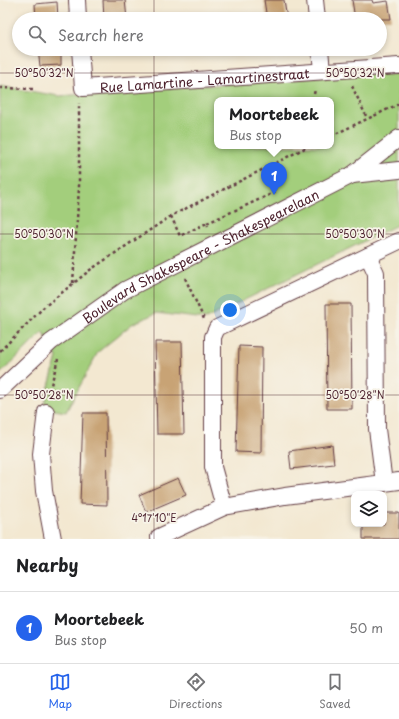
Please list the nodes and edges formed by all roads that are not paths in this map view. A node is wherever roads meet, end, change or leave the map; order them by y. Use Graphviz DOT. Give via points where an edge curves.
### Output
graph roads {
  1 [pos="77,0"];
  2 [pos="315,0"];
  3 [pos="78,12"];
  4 [pos="316,12"];
  5 [pos="81,56"];
  6 [pos="321,56"];
  7 [pos="399,66"];
  8 [pos="322,71"];
  9 [pos="399,138"];
  10 [pos="399,170"];
  11 [pos="352,175"];
  12 [pos="399,241"];
  13 [pos="368,256"];
  14 [pos="0,390"];
  15 [pos="46,412"];
  16 [pos="391,482"];
  17 [pos="224,507"];
  18 [pos="160,537"];
  19 [pos="53,539"];
  1 -- 3 [label="street"];
  2 -- 4 [label="street"];
  5 -- 8 [label="street, Rue Lamartine - Lamartinestraat" via="86,88"];
  6 -- 8 [label="street"];
  7 -- 8 [label="street, Rue Lamartine - Lamartinestraat"];
  9 -- 11 [label="street, Boulevard Shakespeare - Shakespearelaan"];
  10 -- 11 [label="street, Boulevard Shakespeare - Shakespearelaan"];
  11 -- 14 [label="street, Boulevard Shakespeare - Shakespearelaan" via="125,290 51,342"];
  12 -- 13 [label="street"];
  13 -- 16 [label="street" via="376,273 377,429"];
  13 -- 17 [label="street" via="211,324 213,467"];
  15 -- 19 [label="street" via="40,454"];
  16 -- 17 [label="street"];
  17 -- 18 [label="street"];
}
